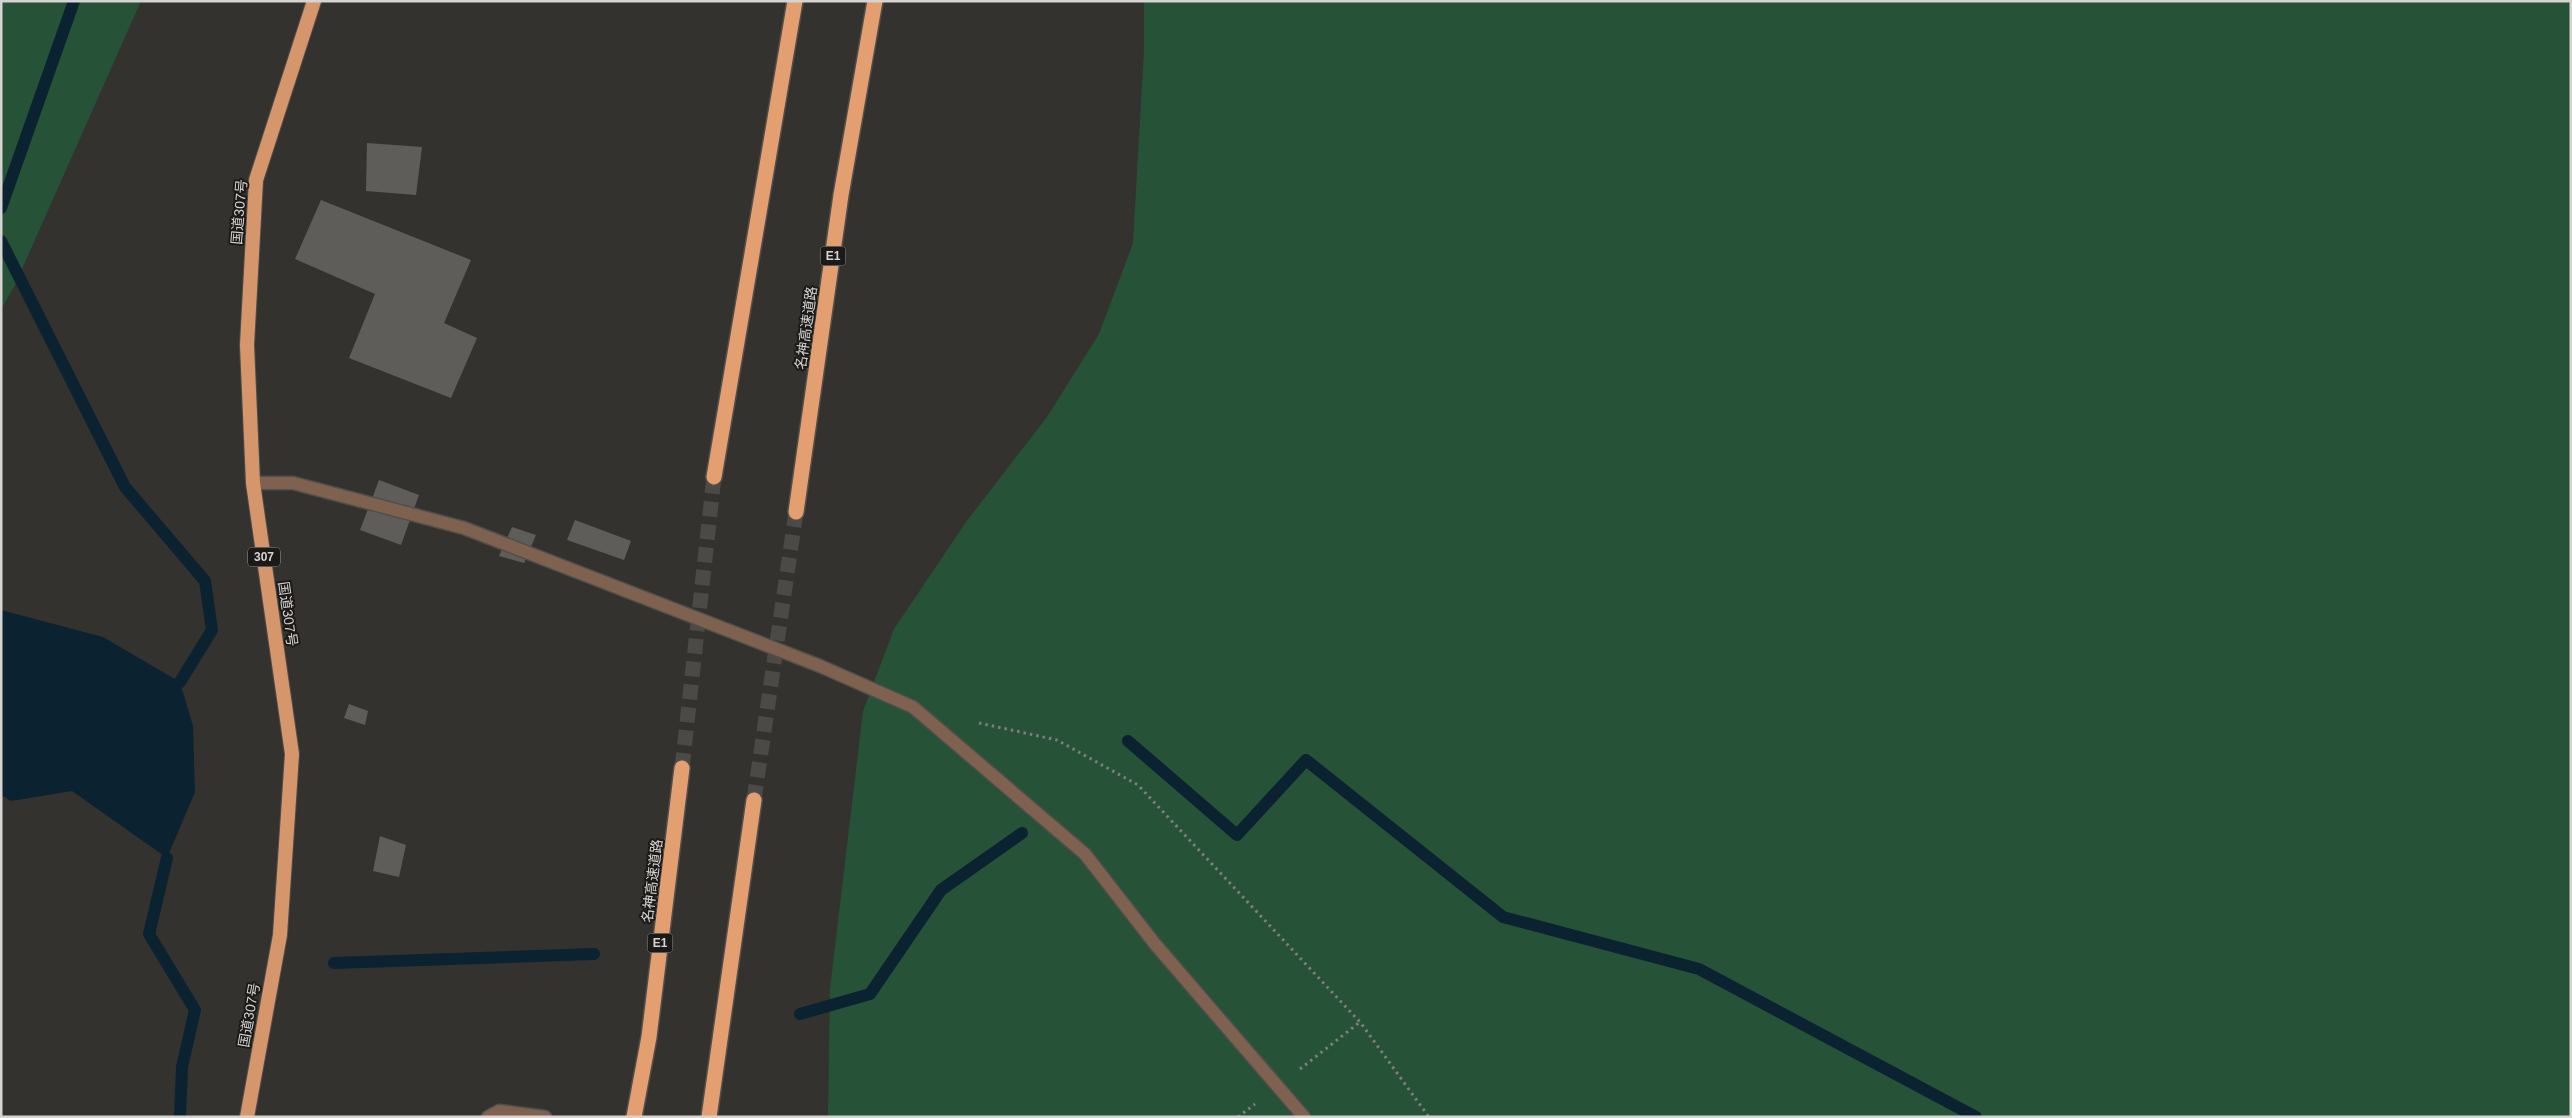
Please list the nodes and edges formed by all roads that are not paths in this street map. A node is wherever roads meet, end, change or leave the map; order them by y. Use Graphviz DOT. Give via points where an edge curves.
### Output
graph roads {
  1 [pos="314,1"];
  2 [pos="795,1"];
  3 [pos="875,1"];
  4 [pos="714,477"];
  5 [pos="253,483"];
  6 [pos="796,512"];
  7 [pos="682,768"];
  8 [pos="754,800"];
  9 [pos="247,1117"];
  10 [pos="488,1117"];
  11 [pos="545,1117"];
  12 [pos="634,1117"];
  13 [pos="709,1117"];
  14 [pos="1304,1117"];
  1 -- 5 [label="highway, 国道307号 / 307" via="256,180 247,345"];
  2 -- 4 [label="highway"];
  3 -- 6 [label="highway, 名神高速道路 / E1" via="841,195"];
  5 -- 9 [label="highway, 国道307号 / 307" via="292,754 280,934"];
  5 -- 14 [label="street" via="293,482 464,528 820,666 912,708 1084,854 1155,944"];
  7 -- 12 [label="highway, 名神高速道路 / E1" via="648,1037"];
  8 -- 13 [label="highway"];
  10 -- 11 [label="street" via="499,1111"];
}
